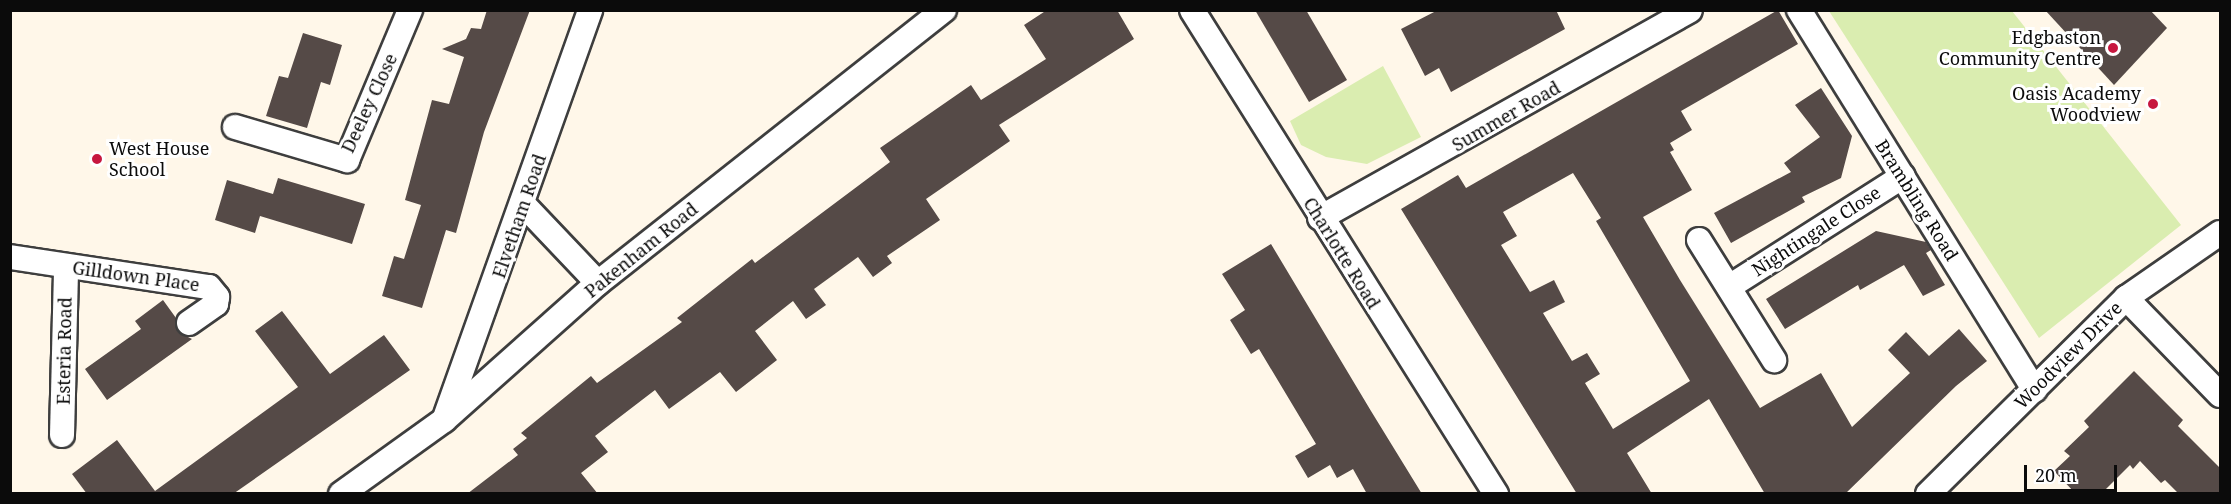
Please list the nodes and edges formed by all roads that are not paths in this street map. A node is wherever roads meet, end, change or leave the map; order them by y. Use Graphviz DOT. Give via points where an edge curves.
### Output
graph roads {
  1 [pos="410,10"];
  2 [pos="590,10"];
  3 [pos="944,10"];
  4 [pos="1192,10"];
  5 [pos="1690,10"];
  6 [pos="1799,10"];
  7 [pos="235,127"];
  8 [pos="1903,176"];
  9 [pos="522,203"];
  10 [pos="1320,218"];
  11 [pos="2220,233"];
  12 [pos="1699,240"];
  13 [pos="10,257"];
  14 [pos="66,266"];
  15 [pos="598,283"];
  16 [pos="1730,287"];
  17 [pos="2126,297"];
  18 [pos="189,323"];
  19 [pos="1774,360"];
  20 [pos="2035,390"];
  21 [pos="2220,395"];
  22 [pos="444,420"];
  23 [pos="62,435"];
  24 [pos="341,494"];
  25 [pos="1496,494"];
  26 [pos="1928,494"];
  1 -- 7 [label="street, Deeley Close" via="347,160"];
  2 -- 9 [label="street, Elvetham Road"];
  3 -- 15 [label="street, Pakenham Road"];
  4 -- 10 [label="street, Charlotte Road"];
  5 -- 10 [label="street, Summer Road"];
  6 -- 8 [label="street, Brambling Road"];
  8 -- 16 [label="street, Nightingale Close"];
  8 -- 20 [label="street, Brambling Road"];
  9 -- 15 [label="street"];
  9 -- 22 [label="street, Elvetham Road"];
  10 -- 25 [label="street, Charlotte Road"];
  11 -- 17 [label="street, Woodview Drive"];
  12 -- 16 [label="street"];
  13 -- 14 [label="street, Gilldown Place"];
  14 -- 18 [label="street, Gilldown Place" via="209,287 218,297 216,304"];
  14 -- 23 [label="street, Esteria Road"];
  15 -- 22 [label="street, Pakenham Road"];
  16 -- 19 [label="street"];
  17 -- 20 [label="street, Woodview Drive"];
  17 -- 21 [label="street"];
  20 -- 26 [label="street, Woodview Drive"];
  22 -- 24 [label="street, Pakenham Road"];
}
